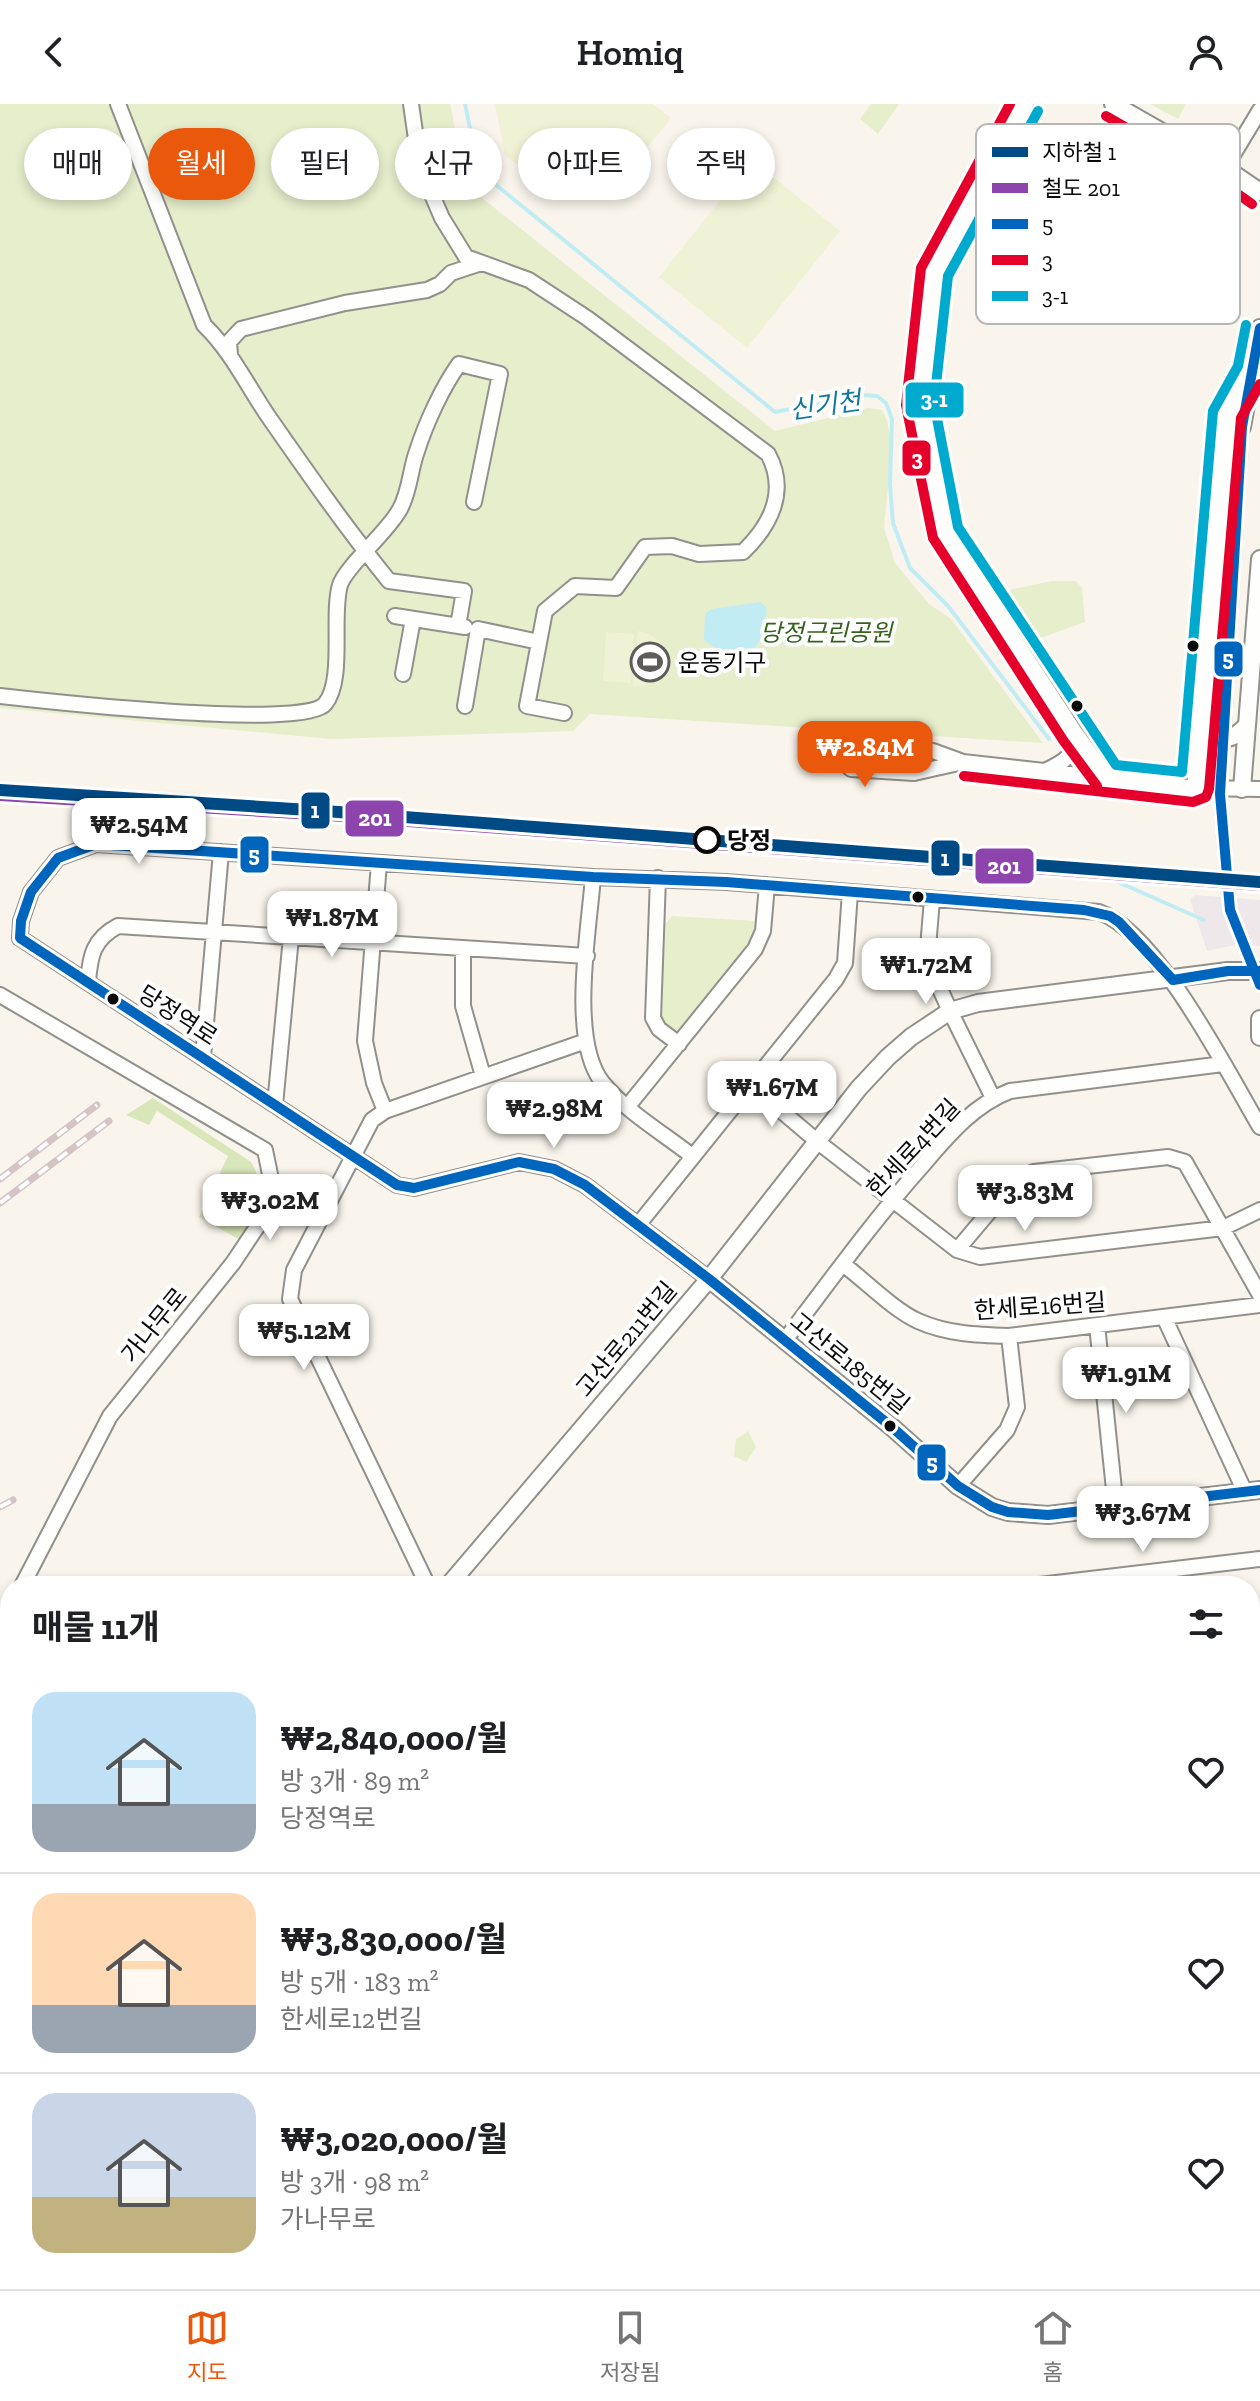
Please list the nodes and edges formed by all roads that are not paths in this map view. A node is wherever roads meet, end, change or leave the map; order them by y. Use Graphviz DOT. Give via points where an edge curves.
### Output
graph roads {
  1 [pos="118,104"];
  2 [pos="411,104"];
  3 [pos="1026,104"];
  4 [pos="1113,104"];
  5 [pos="1260,110"];
  6 [pos="1015,124"];
  7 [pos="1148,124"];
  8 [pos="1240,143"];
  9 [pos="1240,178"];
  10 [pos="1260,192"];
  11 [pos="976,195"];
  12 [pos="482,263"];
  13 [pos="1260,328"];
  14 [pos="230,355"];
  15 [pos="1251,371"];
  16 [pos="1260,392"];
  17 [pos="1242,427"];
  18 [pos="474,502"];
  19 [pos="365,552"];
  20 [pos="1260,559"];
  21 [pos="395,616"];
  22 [pos="413,619"];
  23 [pos="458,626"];
  24 [pos="478,629"];
  25 [pos="1257,638"];
  26 [pos="539,642"];
  27 [pos="403,674"];
  28 [pos="0,696"];
  29 [pos="465,706"];
  30 [pos="564,713"];
  31 [pos="1201,717"];
  32 [pos="1247,725"];
  33 [pos="1075,732"];
  34 [pos="963,762"];
  35 [pos="1044,771"];
  36 [pos="1108,778"];
  37 [pos="1195,788"];
  38 [pos="1242,789"];
  39 [pos="1260,789"];
  40 [pos="221,852"];
  41 [pos="379,863"];
  42 [pos="593,877"];
  43 [pos="658,878"];
  44 [pos="767,885"];
  45 [pos="850,892"];
  46 [pos="932,899"];
  47 [pos="214,932"];
  48 [pos="291,937"];
  49 [pos="373,942"];
  50 [pos="463,948"];
  51 [pos="587,956"];
  52 [pos="1260,971"];
  53 [pos="1173,980"];
  54 [pos="88,982"];
  55 [pos="0,995"];
  56 [pos="950,1011"];
  57 [pos="1260,1019"];
  58 [pos="1260,1037"];
  59 [pos="586,1041"];
  60 [pos="679,1044"];
  61 [pos="203,1057"];
  62 [pos="1223,1064"];
  63 [pos="483,1076"];
  64 [pos="752,1086"];
  65 [pos="993,1098"];
  66 [pos="275,1105"];
  67 [pos="628,1106"];
  68 [pos="385,1111"];
  69 [pos="1260,1127"];
  70 [pos="818,1142"];
  71 [pos="692,1156"];
  72 [pos="352,1157"];
  73 [pos="891,1201"];
  74 [pos="1260,1210"];
  75 [pos="638,1225"];
  76 [pos="1223,1228"];
  77 [pos="957,1250"];
  78 [pos="843,1264"];
  79 [pos="709,1279"];
  80 [pos="1260,1295"];
  81 [pos="1260,1305"];
  82 [pos="1164,1317"];
  83 [pos="1097,1325"];
  84 [pos="1009,1336"];
  85 [pos="785,1340"];
  86 [pos="958,1486"];
  87 [pos="1252,1491"];
  88 [pos="1116,1509"];
  89 [pos="1260,1559"];
  90 [pos="27,1576"];
  91 [pos="423,1576"];
  92 [pos="457,1576"];
  93 [pos="1116,1576"];
  1 -- 14 [label="street" via="204,325"];
  2 -- 12 [label="street" via="420,167 442,218 466,257"];
  3 -- 6 [label="street"];
  4 -- 7 [label="street"];
  5 -- 8 [label="street"];
  9 -- 10 [label="street"];
  11 -- 33 [label="street" via="934,272 920,404 945,532"];
  12 -- 14 [label="street" via="451,273 427,290 345,303 241,329 229,342"];
  12 -- 26 [label="street" via="529,280 587,318 768,454 775,467 777,501 758,538 743,552 699,554 672,546 645,547 616,588 575,586 559,597 545,611"];
  13 -- 15 [label="street"];
  14 -- 19 [label="street"];
  15 -- 16 [label="street"];
  15 -- 17 [label="street"];
  15 -- 31 [label="street" via="1227,414"];
  18 -- 19 [label="street" via="500,374 459,364 416,453 400,510"];
  19 -- 23 [label="street" via="389,581 464,591"];
  19 -- 28 [label="street" via="340,584 336,679 326,704 314,712 83,707"];
  20 -- 25 [label="street"];
  21 -- 22 [label="street"];
  22 -- 23 [label="street"];
  22 -- 27 [label="street"];
  23 -- 24 [label="street"];
  24 -- 26 [label="street"];
  24 -- 29 [label="street"];
  25 -- 32 [label="street"];
  26 -- 30 [label="street" via="527,706"];
  31 -- 32 [label="street" via="1216,737 1234,737"];
  31 -- 37 [label="street"];
  32 -- 38 [label="street"];
  33 -- 35 [label="street" via="1067,761"];
  33 -- 36 [label="street"];
  34 -- 34 [label="street" via="933,751 852,743 842,747 840,758 851,769 914,773"];
  34 -- 35 [label="street"];
  35 -- 36 [label="street"];
  36 -- 37 [label="street"];
  37 -- 38 [label="street"];
  38 -- 39 [label="street"];
  40 -- 41 [label="street, 당정역로"];
  40 -- 47 [label="street"];
  40 -- 54 [label="street, 당정역로" via="96,844 58,858 31,892 20,938"];
  41 -- 42 [label="street, 당정역로"];
  41 -- 49 [label="street"];
  42 -- 43 [label="street, 당정역로"];
  42 -- 51 [label="street"];
  43 -- 44 [label="street, 당정역로"];
  43 -- 60 [label="street" via="653,1018"];
  44 -- 45 [label="street, 당정역로"];
  44 -- 60 [label="street" via="763,931 755,949"];
  45 -- 46 [label="street, 당정역로"];
  45 -- 64 [label="street" via="845,963"];
  46 -- 53 [label="street, 당정역로" via="1099,912 1119,922"];
  46 -- 56 [label="street" via="927,960"];
  47 -- 48 [label="street"];
  47 -- 54 [label="street" via="118,926 103,934 91,953"];
  47 -- 61 [label="street"];
  48 -- 49 [label="street"];
  48 -- 66 [label="street"];
  49 -- 50 [label="street"];
  49 -- 68 [label="street" via="365,1041"];
  50 -- 51 [label="street"];
  50 -- 63 [label="street" via="463,1006"];
  51 -- 59 [label="street"];
  52 -- 53 [label="street, 고산로211번길"];
  53 -- 56 [label="street, 고산로211번길" via="978,1003"];
  53 -- 62 [label="street, 당정역로"];
  54 -- 61 [label="street, 당정역로"];
  55 -- 90 [label="street, 가나무로" via="265,1150 273,1189 269,1209 233,1263 110,1416"];
  56 -- 65 [label="street"];
  56 -- 70 [label="street, 고산로211번길" via="888,1057"];
  57 -- 58 [label="street"];
  59 -- 63 [label="street"];
  59 -- 67 [label="street" via="602,1081"];
  60 -- 67 [label="street"];
  61 -- 66 [label="street, 당정역로"];
  62 -- 65 [label="street, 한세로4번길" via="1010,1091"];
  62 -- 69 [label="street, 당정역로"];
  63 -- 68 [label="street"];
  64 -- 70 [label="street"];
  64 -- 71 [label="street"];
  65 -- 73 [label="street, 한세로4번길" via="956,1128"];
  66 -- 72 [label="street, 당정역로"];
  67 -- 71 [label="street"];
  68 -- 72 [label="street" via="372,1120"];
  70 -- 73 [label="street"];
  70 -- 79 [label="street, 고산로211번길"];
  71 -- 75 [label="street"];
  72 -- 75 [label="street, 당정역로" via="397,1185 414,1188 519,1162 554,1169"];
  72 -- 91 [label="street" via="294,1270 290,1299"];
  73 -- 77 [label="street"];
  73 -- 78 [label="street, 한세로4번길"];
  74 -- 76 [label="street"];
  75 -- 79 [label="street, 당정역로"];
  76 -- 77 [label="street" via="980,1257"];
  76 -- 77 [label="street" via="1185,1162 1168,1157 1034,1172 1016,1180"];
  76 -- 80 [label="street"];
  78 -- 84 [label="street, 한세로16번길" via="914,1319 968,1335"];
  78 -- 85 [label="street, 한세로4번길"];
  79 -- 85 [label="street, 고산로185번길"];
  79 -- 92 [label="street, 고산로211번길"];
  81 -- 82 [label="street, 한세로16번길"];
  82 -- 83 [label="street, 한세로16번길"];
  82 -- 87 [label="street, 고산로185번길"];
  83 -- 84 [label="street, 한세로16번길"];
  83 -- 88 [label="street"];
  84 -- 86 [label="street" via="1017,1407 1007,1430"];
  85 -- 86 [label="street, 고산로185번길"];
  86 -- 88 [label="street, 고산로185번길" via="992,1507 1032,1515"];
  87 -- 88 [label="street, 고산로185번길"];
  89 -- 93 [label="street"];
}
